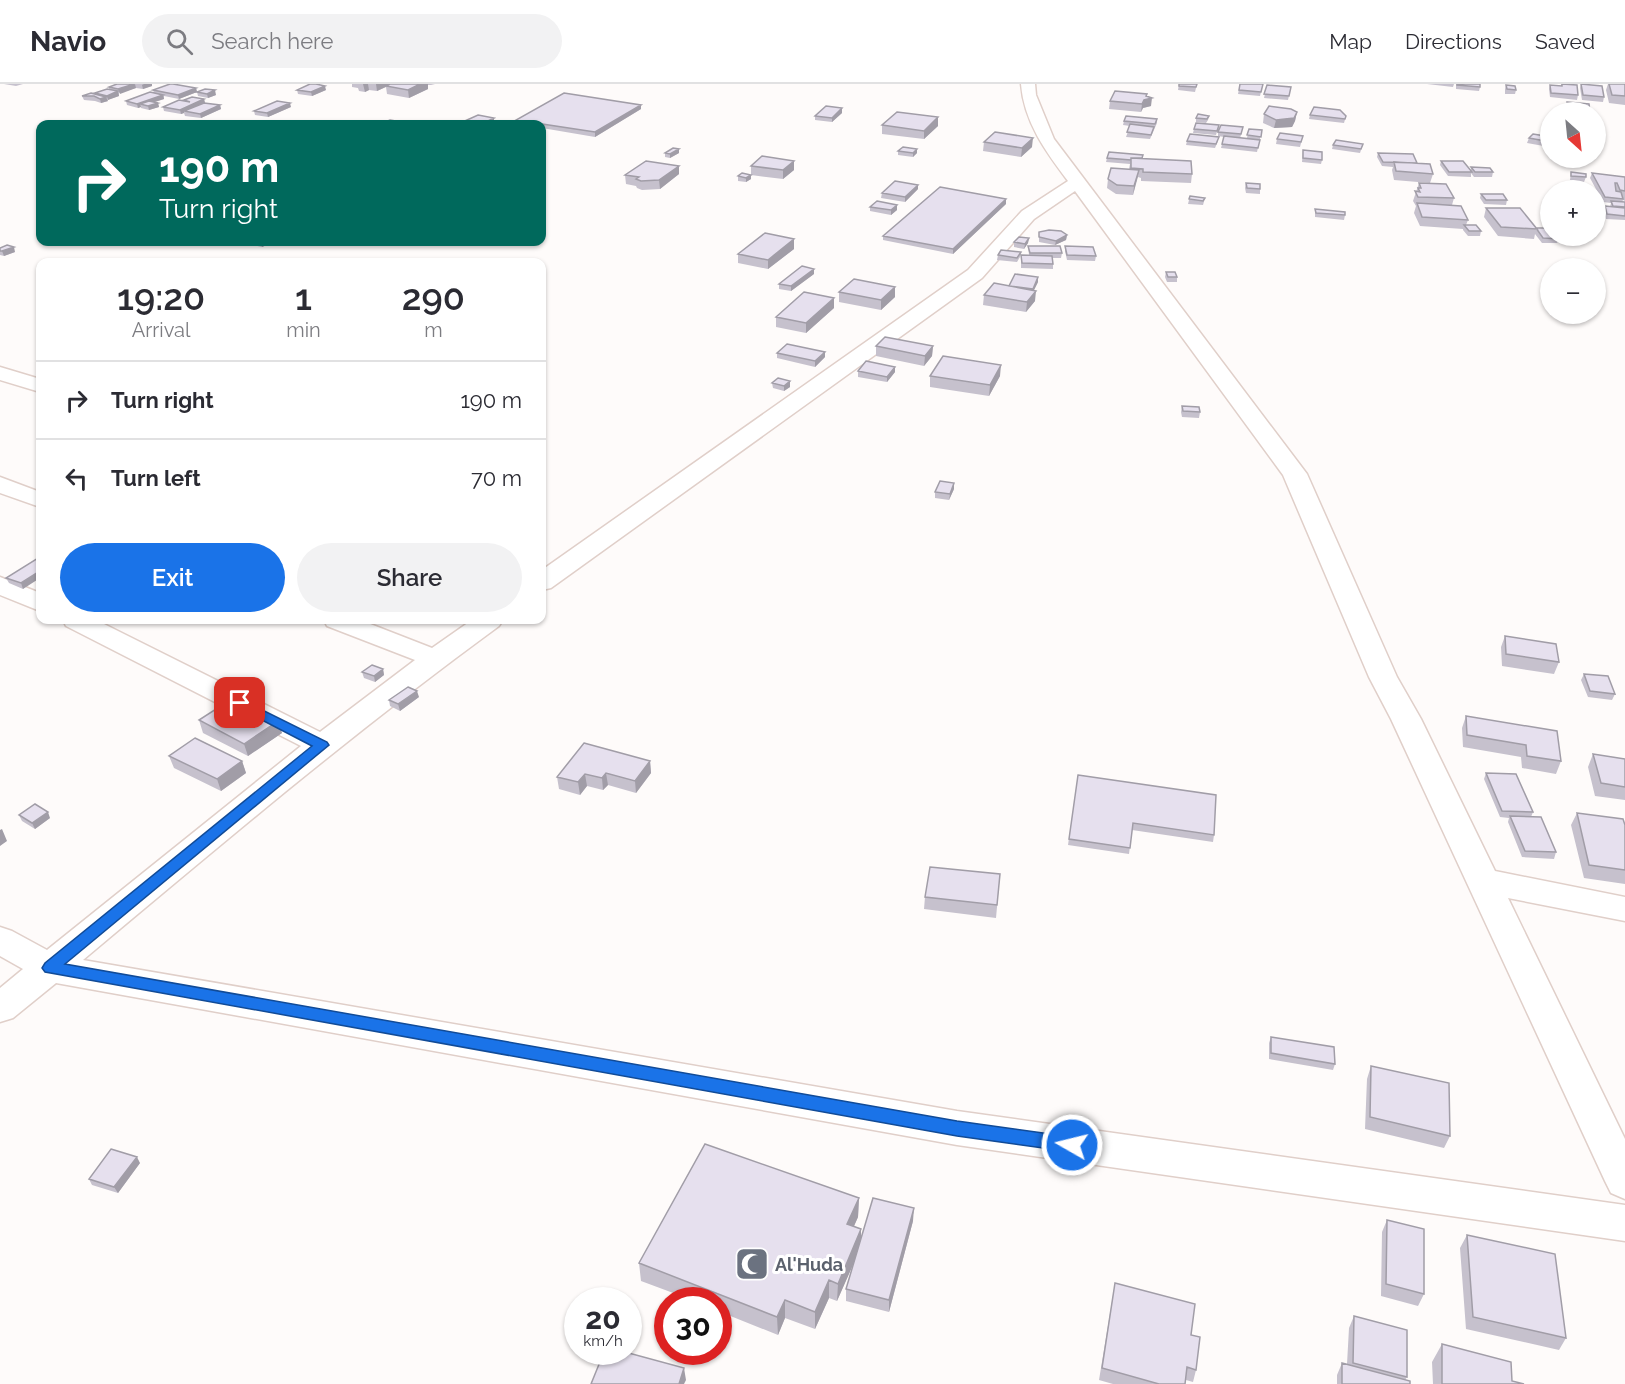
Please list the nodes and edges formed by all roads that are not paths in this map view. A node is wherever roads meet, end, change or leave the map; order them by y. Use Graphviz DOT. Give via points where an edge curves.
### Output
graph roads {
  1 [pos="1028,84"];
  2 [pos="1078,183"];
  3 [pos="0,373"];
  4 [pos="36,385"];
  5 [pos="0,484"];
  6 [pos="36,498"];
  7 [pos="546,555"];
  8 [pos="569,563"];
  9 [pos="546,579"];
  10 [pos="0,585"];
  11 [pos="36,601"];
  12 [pos="84,624"];
  13 [pos="347,624"];
  14 [pos="483,624"];
  15 [pos="434,658"];
  16 [pos="322,745"];
  17 [pos="1483,881"];
  18 [pos="1625,909"];
  19 [pos="0,940"];
  20 [pos="50,968"];
  21 [pos="0,1008"];
  22 [pos="1625,1181"];
  23 [pos="1625,1223"];
  1 -- 2 [label="street" via="1046,140"];
  2 -- 8 [label="street" via="1028,215 975,274"];
  2 -- 17 [label="street" via="1295,474 1383,677"];
  3 -- 4 [label="street"];
  5 -- 6 [label="street"];
  7 -- 8 [label="street"];
  8 -- 9 [label="street"];
  10 -- 11 [label="street"];
  12 -- 16 [label="street"];
  13 -- 15 [label="street"];
  14 -- 15 [label="street"];
  15 -- 16 [label="street"];
  16 -- 20 [label="street"];
  17 -- 18 [label="street"];
  17 -- 22 [label="street"];
  19 -- 20 [label="street"];
  20 -- 21 [label="street"];
  20 -- 23 [label="street" via="957,1128"];
}
